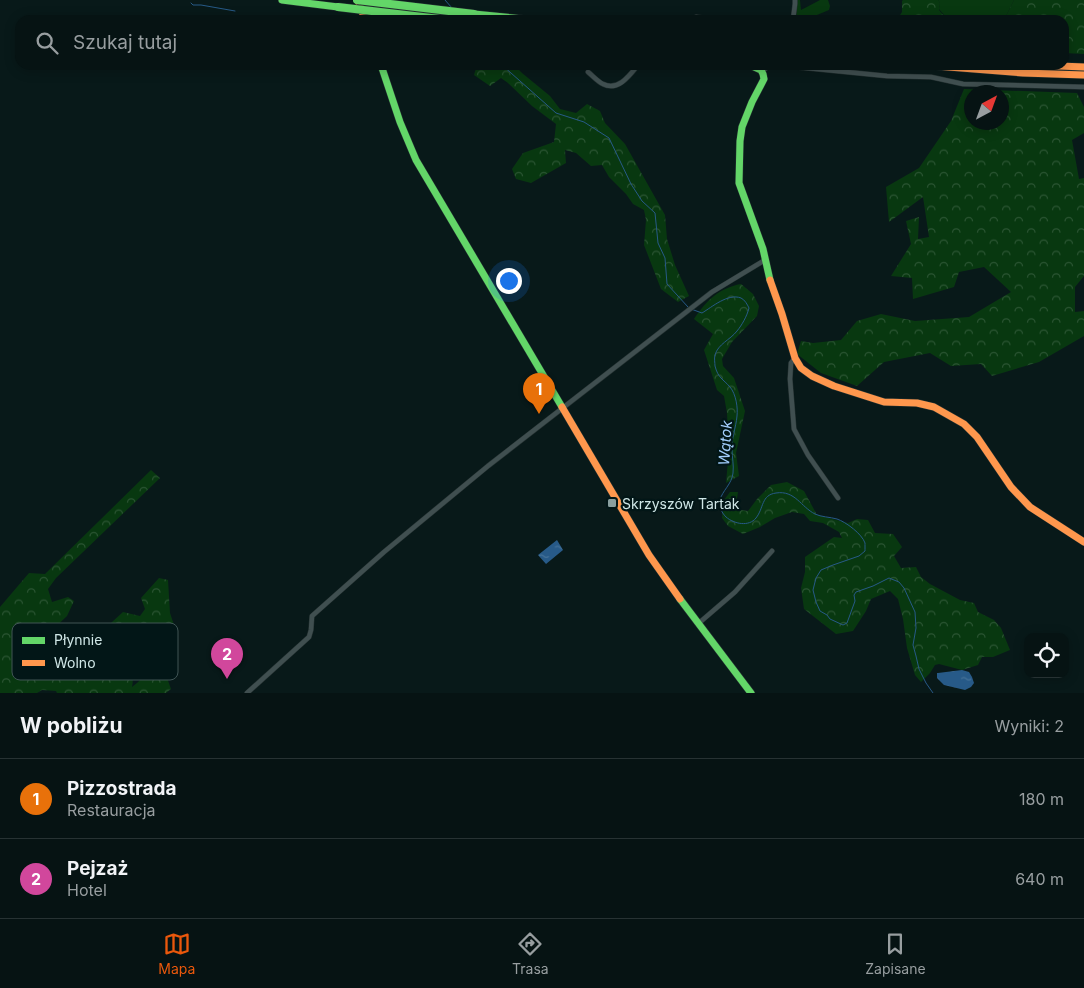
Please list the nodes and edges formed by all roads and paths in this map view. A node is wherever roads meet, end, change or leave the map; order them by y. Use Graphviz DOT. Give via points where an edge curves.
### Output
graph roads {
  1 [pos="282,0"];
  2 [pos="358,0"];
  3 [pos="794,0"];
  4 [pos="363,15"];
  5 [pos="406,15"];
  6 [pos="484,15"];
  7 [pos="794,15"];
  8 [pos="1069,66"];
  9 [pos="1084,66"];
  10 [pos="383,70"];
  11 [pos="634,70"];
  12 [pos="826,70"];
  13 [pos="978,70"];
  14 [pos="762,71"];
  15 [pos="588,72"];
  16 [pos="1084,75"];
  17 [pos="1084,87"];
  18 [pos="765,260"];
  19 [pos="795,358"];
  20 [pos="562,409"];
  21 [pos="838,498"];
  22 [pos="1084,542"];
  23 [pos="772,551"];
  24 [pos="699,623"];
  25 [pos="247,693"];
  26 [pos="751,693"];
  1 -- 5 [label="street, bridge"];
  2 -- 4 [label="street"];
  2 -- 6 [label="street, bridge"];
  3 -- 7 [label="street"];
  8 -- 9 [label="street"];
  10 -- 20 [label="street" via="416,160"];
  11 -- 15 [label="street" via="615,86 604,85"];
  12 -- 17 [label="street" via="931,77 963,84"];
  13 -- 16 [label="street"];
  14 -- 18 [label="street" via="764,79 742,127 739,182"];
  18 -- 19 [label="street"];
  18 -- 20 [label="street" via="712,292"];
  19 -- 21 [label="street" via="791,363 790,379 794,429 808,456"];
  19 -- 22 [label="street" via="801,368 812,376 834,386 884,402 934,407 964,424 1030,507"];
  20 -- 24 [label="street" via="649,555"];
  20 -- 25 [label="street" via="434,510 319,609 312,616 309,637"];
  23 -- 24 [label="street" via="735,592"];
  24 -- 26 [label="street"];
}
